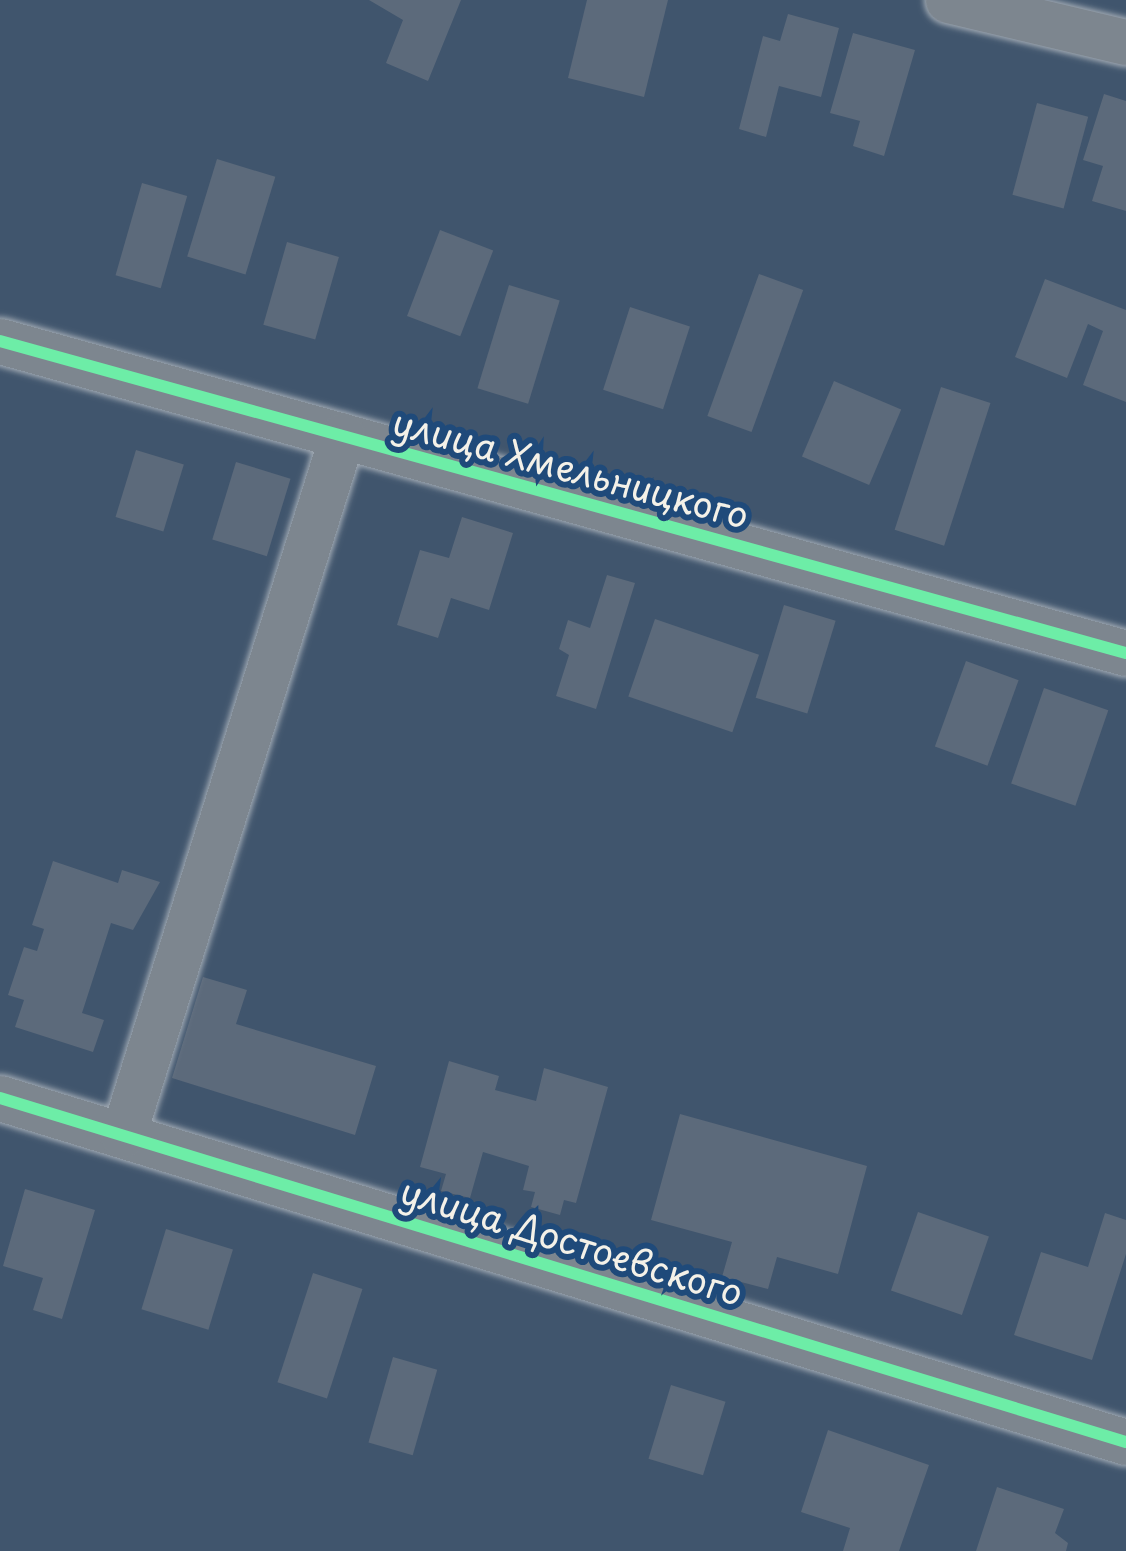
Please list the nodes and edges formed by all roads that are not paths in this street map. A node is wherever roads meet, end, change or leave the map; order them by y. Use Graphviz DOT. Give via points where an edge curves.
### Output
graph roads {
  1 [pos="948,0"];
  2 [pos="1126,43"];
  3 [pos="0,341"];
  4 [pos="342,436"];
  5 [pos="1126,653"];
  6 [pos="0,1098"];
  7 [pos="123,1135"];
  8 [pos="1126,1442"];
  1 -- 2 [label="street"];
  3 -- 4 [label="street, улица Хмельницкого"];
  4 -- 5 [label="street, улица Хмельницкого"];
  4 -- 7 [label="street"];
  6 -- 7 [label="street, улица Достоевского"];
  7 -- 8 [label="street, улица Достоевского"];
}
